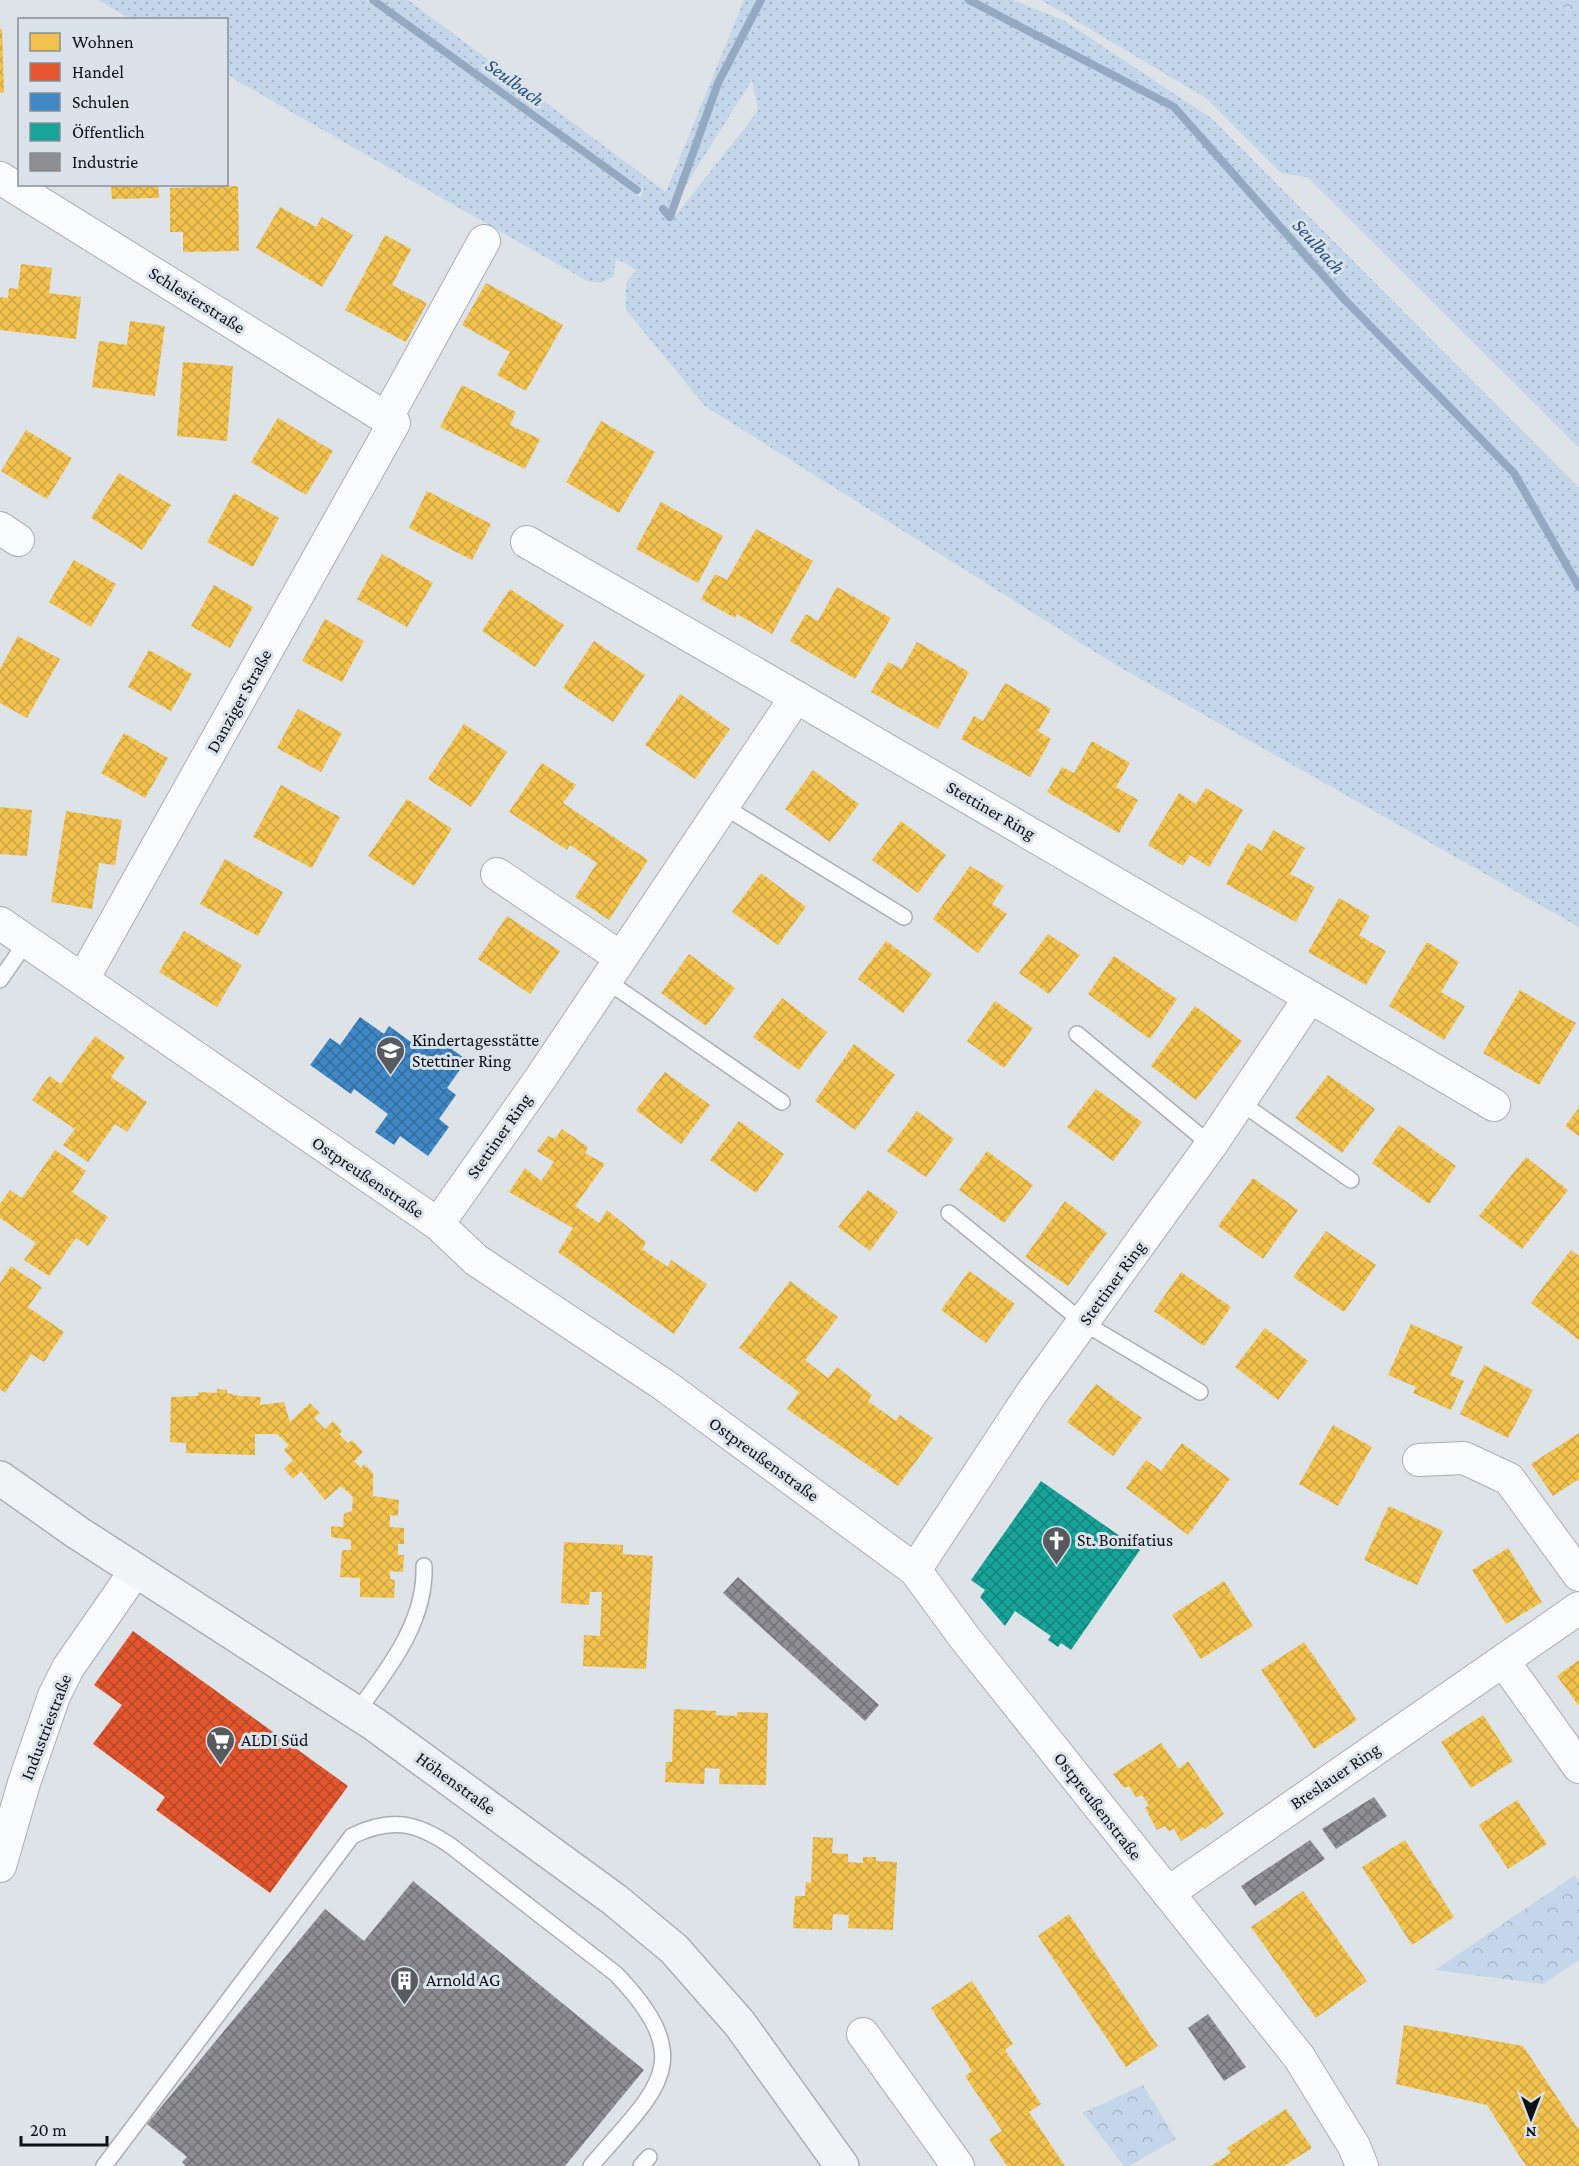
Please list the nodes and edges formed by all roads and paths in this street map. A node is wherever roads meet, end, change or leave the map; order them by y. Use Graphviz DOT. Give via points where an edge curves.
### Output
graph roads {
  1 [pos="0,178"];
  2 [pos="484,242"];
  3 [pos="391,420"];
  4 [pos="527,542"];
  5 [pos="796,697"];
  6 [pos="723,806"];
  7 [pos="497,874"];
  8 [pos="904,917"];
  9 [pos="0,922"];
  10 [pos="27,941"];
  11 [pos="612,968"];
  12 [pos="83,979"];
  13 [pos="0,980"];
  14 [pos="1310,997"];
  15 [pos="1077,1034"];
  16 [pos="782,1102"];
  17 [pos="1240,1102"];
  18 [pos="1494,1105"];
  19 [pos="1211,1145"];
  20 [pos="1351,1180"];
  21 [pos="949,1213"];
  22 [pos="438,1224"];
  23 [pos="1084,1323"];
  24 [pos="1200,1392"];
  25 [pos="1419,1460"];
  26 [pos="0,1478"];
  27 [pos="424,1566"];
  28 [pos="136,1570"];
  29 [pos="915,1570"];
  30 [pos="1579,1575"];
  31 [pos="1579,1608"];
  32 [pos="1504,1662"];
  33 [pos="357,1712"];
  34 [pos="1579,1767"];
  35 [pos="0,1866"];
  36 [pos="1168,1893"];
  37 [pos="863,2034"];
  38 [pos="104,2166"];
  39 [pos="591,2166"];
  40 [pos="842,2166"];
  41 [pos="958,2166"];
  42 [pos="1362,2166"];
  1 -- 3 [label="street, Schlesierstraße"];
  2 -- 3 [label="street, Danziger Straße"];
  3 -- 12 [label="street, Danziger Straße"];
  4 -- 5 [label="street, Stettiner Ring"];
  5 -- 6 [label="street, Stettiner Ring"];
  5 -- 14 [label="street, Stettiner Ring"];
  6 -- 8 [label="lane"];
  6 -- 11 [label="street, Stettiner Ring"];
  7 -- 11 [label="street"];
  9 -- 10 [label="street, Ostpreußenstraße"];
  10 -- 12 [label="street, Ostpreußenstraße"];
  10 -- 13 [label="lane"];
  11 -- 16 [label="lane"];
  11 -- 22 [label="street, Stettiner Ring"];
  12 -- 22 [label="street, Ostpreußenstraße"];
  14 -- 17 [label="street, Stettiner Ring"];
  14 -- 18 [label="street, Stettiner Ring"];
  15 -- 19 [label="lane"];
  17 -- 19 [label="street, Stettiner Ring"];
  17 -- 20 [label="lane"];
  19 -- 23 [label="street, Stettiner Ring"];
  21 -- 23 [label="lane"];
  22 -- 29 [label="street, Ostpreußenstraße" via="476,1260 664,1385"];
  23 -- 24 [label="lane"];
  23 -- 29 [label="street, Stettiner Ring"];
  25 -- 30 [label="street" via="1464,1458 1509,1479"];
  26 -- 28 [label="street, Höhenstraße"];
  27 -- 33 [label="lane" via="425,1587 417,1616"];
  28 -- 33 [label="street, Höhenstraße"];
  28 -- 35 [label="street, Industriestraße" via="68,1668 54,1696"];
  29 -- 36 [label="street, Ostpreußenstraße"];
  31 -- 32 [label="street, Breslauer Ring"];
  32 -- 34 [label="street"];
  32 -- 36 [label="street, Breslauer Ring"];
  33 -- 40 [label="street, Höhenstraße" via="615,1900 674,1949 740,2024"];
  36 -- 42 [label="street, Ostpreußenstraße" via="1299,2057 1354,2146"];
  37 -- 41 [label="street"];
  38 -- 39 [label="lane" via="352,1836 392,1823 432,1833 451,1846 616,1974 639,1998 652,2020 665,2059 660,2078"];
}
